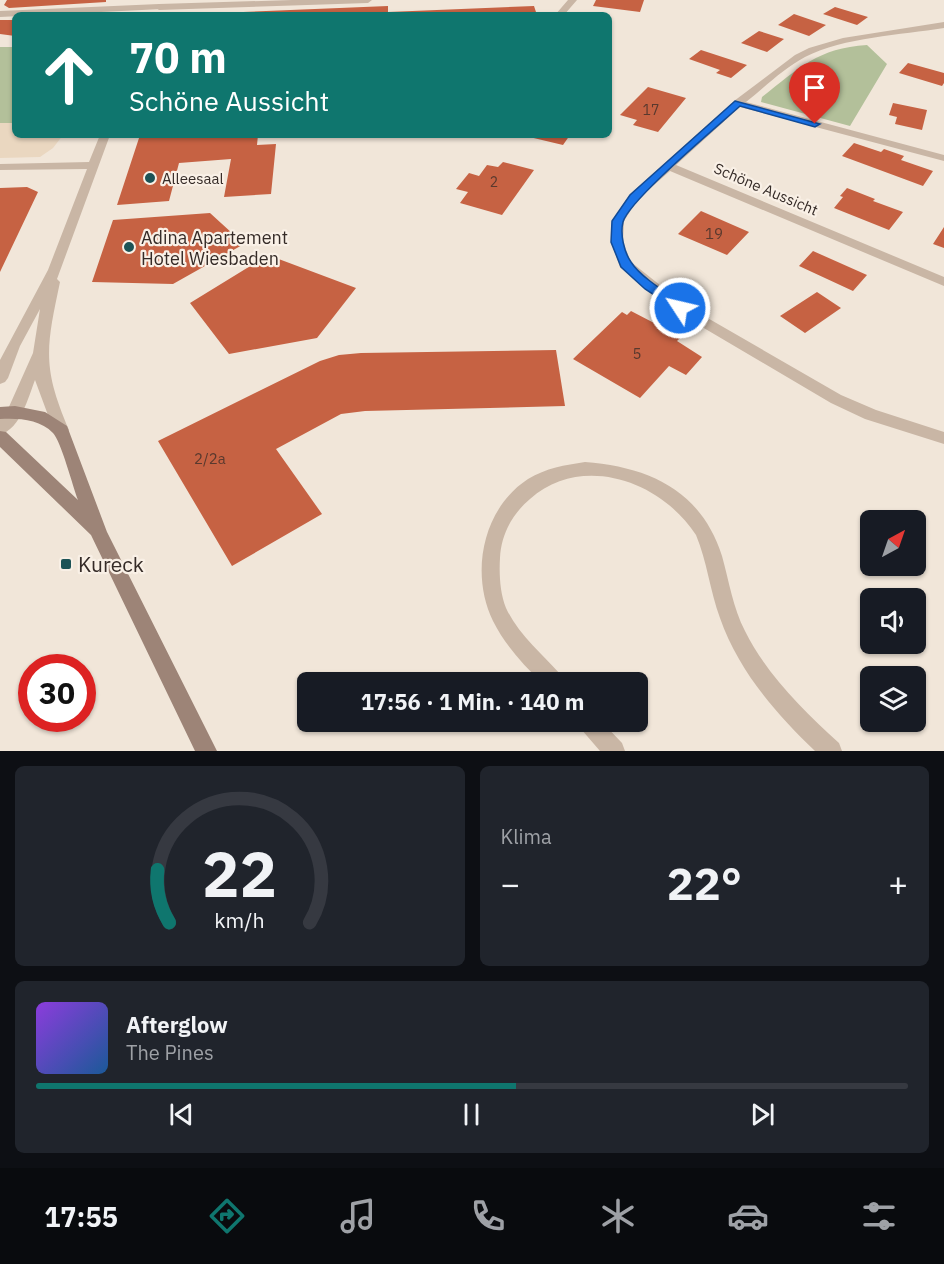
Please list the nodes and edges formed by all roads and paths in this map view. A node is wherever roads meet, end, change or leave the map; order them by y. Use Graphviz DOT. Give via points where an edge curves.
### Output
graph roads {
  1 [pos="368,0"];
  2 [pos="573,0"];
  3 [pos="158,7"];
  4 [pos="45,12"];
  5 [pos="563,12"];
  6 [pos="944,25"];
  7 [pos="738,103"];
  8 [pos="104,138"];
  9 [pos="944,158"];
  10 [pos="94,165"];
  11 [pos="0,166"];
  12 [pos="670,167"];
  13 [pos="55,270"];
  14 [pos="944,282"];
  15 [pos="42,346"];
  16 [pos="0,378"];
  17 [pos="8,412"];
  18 [pos="0,429"];
  19 [pos="61,430"];
  20 [pos="0,437"];
  21 [pos="944,438"];
  22 [pos="99,533"];
  23 [pos="545,672"];
  24 [pos="597,732"];
  25 [pos="206,751"];
  26 [pos="614,751"];
  27 [pos="831,751"];
  1 -- 3 [label="street"];
  2 -- 5 [label="street"];
  3 -- 4 [label="street"];
  6 -- 7 [label="street" via="858,38 812,50"];
  7 -- 9 [label="street"];
  7 -- 12 [label="street"];
  8 -- 10 [label="street"];
  10 -- 11 [label="street"];
  10 -- 13 [label="street"];
  12 -- 14 [label="street, Schöne Aussicht"];
  12 -- 21 [label="street" via="634,197 618,221 617,242 626,264 680,308 836,399 879,418"];
  13 -- 15 [label="street"];
  13 -- 16 [label="street" via="22,328"];
  15 -- 17 [label="street"];
  15 -- 19 [label="street" via="46,393"];
  17 -- 18 [label="street"];
  17 -- 19 [label="main road" via="39,416"];
  19 -- 22 [label="main road"];
  20 -- 22 [label="main road"];
  22 -- 25 [label="main road"];
  23 -- 27 [label="street" via="506,626 495,605 489,568 494,539 516,499 541,480 575,469 611,471 654,485 689,510 709,543 728,616 753,664 791,712"];
  24 -- 26 [label="street"];
}
